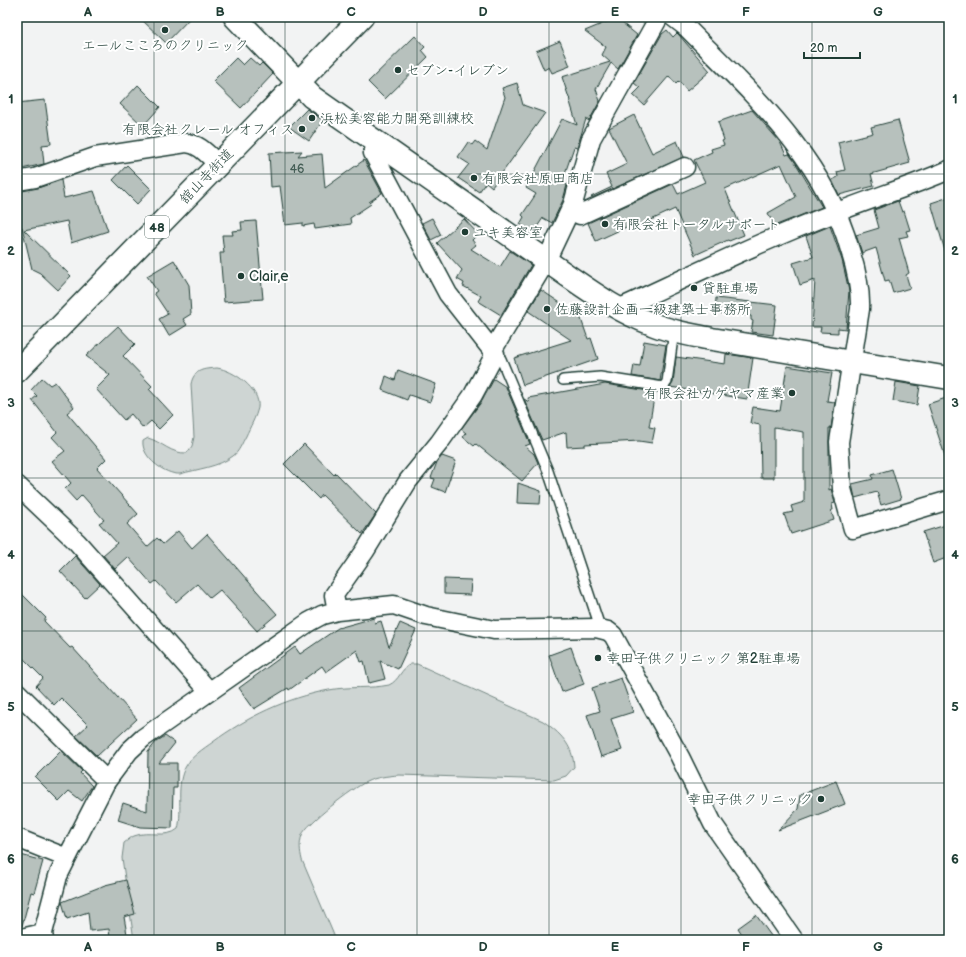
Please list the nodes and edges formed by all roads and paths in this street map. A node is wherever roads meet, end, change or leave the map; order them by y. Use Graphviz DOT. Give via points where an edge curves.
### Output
graph roads {
  1 [pos="234,17"];
  2 [pos="362,17"];
  3 [pos="659,17"];
  4 [pos="673,17"];
  5 [pos="298,82"];
  6 [pos="379,144"];
  7 [pos="218,164"];
  8 [pos="685,167"];
  9 [pos="949,170"];
  10 [pos="17,181"];
  11 [pos="570,210"];
  12 [pos="837,212"];
  13 [pos="546,261"];
  14 [pos="618,309"];
  15 [pos="674,331"];
  16 [pos="494,353"];
  17 [pos="851,362"];
  18 [pos="17,371"];
  19 [pos="949,378"];
  20 [pos="562,380"];
  21 [pos="17,485"];
  22 [pos="949,500"];
  23 [pos="337,611"];
  24 [pos="598,628"];
  25 [pos="209,691"];
  26 [pos="17,692"];
  27 [pos="107,781"];
  28 [pos="17,838"];
  29 [pos="67,858"];
  30 [pos="43,936"];
  31 [pos="17,939"];
  32 [pos="794,940"];
  1 -- 5 [label="street"];
  2 -- 5 [label="street, 舘山寺街道 / 48"];
  3 -- 11 [label="street" via="591,139"];
  4 -- 12 [label="street" via="785,130 815,170"];
  5 -- 6 [label="street" via="312,97"];
  5 -- 7 [label="street, 舘山寺街道 / 48"];
  6 -- 13 [label="street"];
  6 -- 16 [label="street" via="373,153 440,279 458,308"];
  7 -- 10 [label="street" via="200,147 186,143 95,157 35,178"];
  7 -- 18 [label="street, 舘山寺街道 / 48"];
  8 -- 11 [label="street" via="580,214"];
  9 -- 12 [label="street"];
  11 -- 13 [label="street"];
  12 -- 14 [label="street"];
  12 -- 17 [label="street" via="854,262 860,298"];
  13 -- 14 [label="street"];
  13 -- 16 [label="street"];
  14 -- 15 [label="street" via="652,325"];
  15 -- 17 [label="street"];
  15 -- 20 [label="lane" via="667,382 662,387 606,377"];
  16 -- 23 [label="street" via="473,396 405,485 365,551 334,595"];
  16 -- 24 [label="lane" via="501,359 548,471 598,621"];
  17 -- 19 [label="street"];
  17 -- 22 [label="street" via="839,451 842,489 853,529"];
  21 -- 25 [label="street" via="77,542"];
  23 -- 24 [label="street" via="394,605 426,616 494,630"];
  23 -- 25 [label="street" via="309,622"];
  24 -- 32 [label="street" via="613,635 713,824"];
  25 -- 27 [label="street" via="143,738 129,751"];
  26 -- 27 [label="street"];
  27 -- 29 [label="street"];
  28 -- 29 [label="street"];
  29 -- 30 [label="street" via="58,876"];
  30 -- 31 [label="street"];
}
